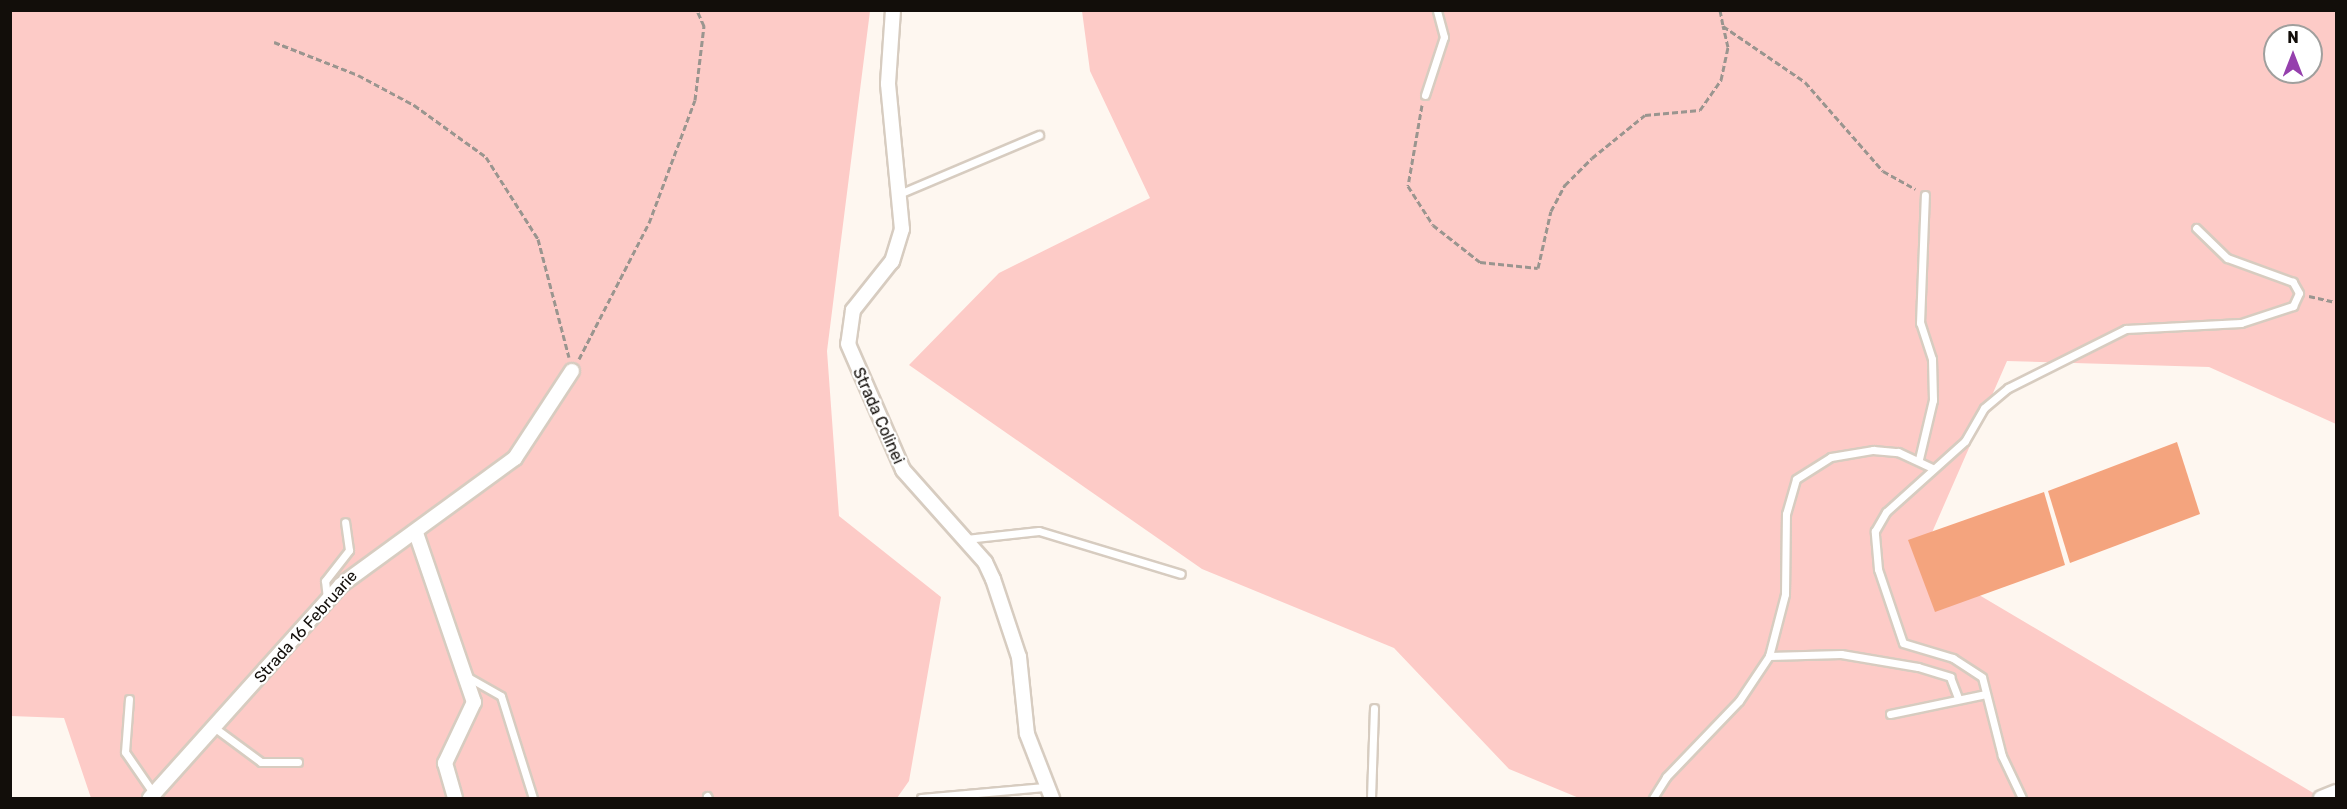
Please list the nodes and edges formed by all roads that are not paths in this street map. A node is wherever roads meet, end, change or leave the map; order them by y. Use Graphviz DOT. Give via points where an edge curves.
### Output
graph roads {
  1 [pos="893,10"];
  2 [pos="1437,10"];
  3 [pos="1425,95"];
  4 [pos="1039,135"];
  5 [pos="896,195"];
  6 [pos="1924,195"];
  7 [pos="2196,228"];
  8 [pos="572,370"];
  9 [pos="1919,459"];
  10 [pos="1932,468"];
  11 [pos="345,522"];
  12 [pos="416,533"];
  13 [pos="963,539"];
  14 [pos="1181,574"];
  15 [pos="327,602"];
  16 [pos="1769,656"];
  17 [pos="464,674"];
  18 [pos="1986,694"];
  19 [pos="1958,698"];
  20 [pos="129,699"];
  21 [pos="1374,708"];
  22 [pos="1890,714"];
  23 [pos="215,728"];
  24 [pos="298,762"];
  25 [pos="2337,792"];
  26 [pos="1048,793"];
  27 [pos="152,796"];
  28 [pos="455,798"];
  29 [pos="532,798"];
  30 [pos="921,798"];
  31 [pos="1371,798"];
  32 [pos="1653,798"];
  33 [pos="2022,798"];
  34 [pos="2321,798"];
  1 -- 5 [label="street, Strada Colinei" via="888,84"];
  2 -- 3 [label="lane" via="1444,37"];
  4 -- 5 [label="lane"];
  5 -- 13 [label="street, Strada Colinei" via="899,247 853,310 848,344 903,470"];
  6 -- 9 [label="lane" via="1920,323 1932,359 1933,400"];
  7 -- 10 [label="lane" via="2227,258 2293,282 2299,293 2293,306 2262,319 2126,329 1995,397 1965,441"];
  8 -- 12 [label="street, Strada 16 Februarie" via="515,458"];
  9 -- 10 [label="lane"];
  9 -- 16 [label="lane" via="1898,452 1862,451 1831,457 1797,479 1786,514 1785,594"];
  10 -- 18 [label="lane" via="1879,520 1878,568 1903,644 1975,668"];
  11 -- 15 [label="lane" via="349,550 325,581"];
  12 -- 15 [label="street, Strada 16 Februarie" via="362,566"];
  12 -- 17 [label="street"];
  13 -- 14 [label="lane" via="1039,531"];
  13 -- 26 [label="street, Strada Colinei" via="985,561 1003,609 1019,657 1027,734"];
  15 -- 23 [label="street, Strada 16 Februarie"];
  16 -- 19 [label="lane" via="1841,654 1918,667 1950,677"];
  16 -- 32 [label="lane" via="1739,701 1666,777"];
  17 -- 28 [label="street" via="474,702 445,763"];
  17 -- 29 [label="lane" via="501,696"];
  18 -- 19 [label="lane"];
  18 -- 33 [label="lane" via="2002,756"];
  19 -- 22 [label="lane"];
  20 -- 27 [label="lane" via="125,752"];
  21 -- 31 [label="lane"];
  23 -- 24 [label="lane" via="261,762"];
  23 -- 27 [label="street, Strada 16 Februarie"];
  25 -- 34 [label="street"];
  26 -- 30 [label="lane"];
}
